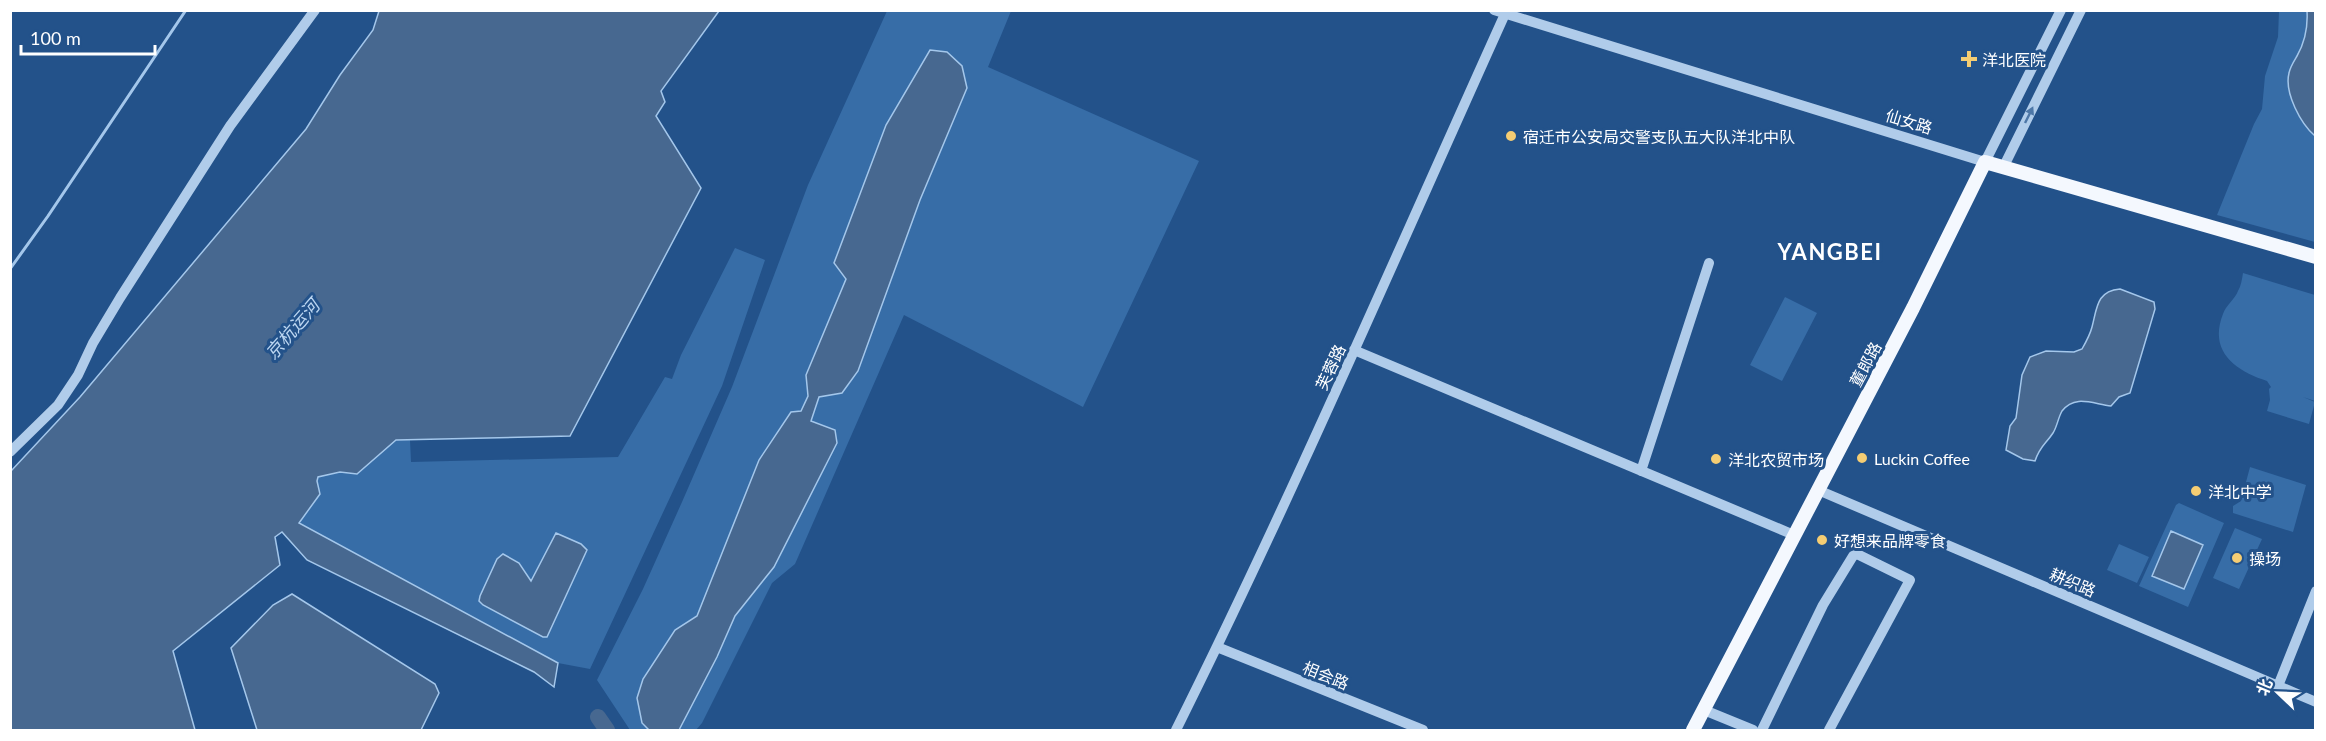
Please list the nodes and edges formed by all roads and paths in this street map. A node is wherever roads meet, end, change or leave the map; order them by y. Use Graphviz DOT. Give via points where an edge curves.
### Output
graph roads {
  1 [pos="315,10"];
  2 [pos="2061,10"];
  3 [pos="2081,10"];
  4 [pos="1500,12"];
  5 [pos="1985,162"];
  6 [pos="2003,168"];
  7 [pos="2316,257"];
  8 [pos="1709,263"];
  9 [pos="1354,350"];
  10 [pos="10,452"];
  11 [pos="1641,471"];
  12 [pos="1818,490"];
  13 [pos="1794,535"];
  14 [pos="2316,591"];
  15 [pos="1217,647"];
  16 [pos="2278,686"];
  17 [pos="2316,702"];
  18 [pos="1704,710"];
  19 [pos="1176,730"];
  20 [pos="1423,730"];
  21 [pos="1693,730"];
  22 [pos="1753,730"];
  23 [pos="1762,730"];
  24 [pos="1829,730"];
  1 -- 10 [label="street" via="230,126 58,405"];
  2 -- 5 [label="street, 董郎路"];
  6 -- 3 [label="street, one-way"];
  4 -- 5 [label="street, 仙女路"];
  4 -- 9 [label="street, 芙蓉路"];
  5 -- 6 [label="main road, 仙女路"];
  5 -- 12 [label="main road, 董郎路"];
  6 -- 7 [label="main road, 仙女路"];
  8 -- 11 [label="street"];
  9 -- 11 [label="street"];
  9 -- 15 [label="street, 芙蓉路"];
  11 -- 13 [label="street"];
  12 -- 13 [label="main road, 董郎路"];
  12 -- 16 [label="street, 耕织路"];
  13 -- 18 [label="main road, 董郎路"];
  14 -- 16 [label="street"];
  15 -- 19 [label="street, 芙蓉路"];
  15 -- 20 [label="street, 相会路"];
  16 -- 17 [label="street, 耕织路"];
  18 -- 21 [label="main road, 董郎路"];
  18 -- 22 [label="street"];
  23 -- 24 [label="street" via="1822,606 1857,554 1910,580"];
}
